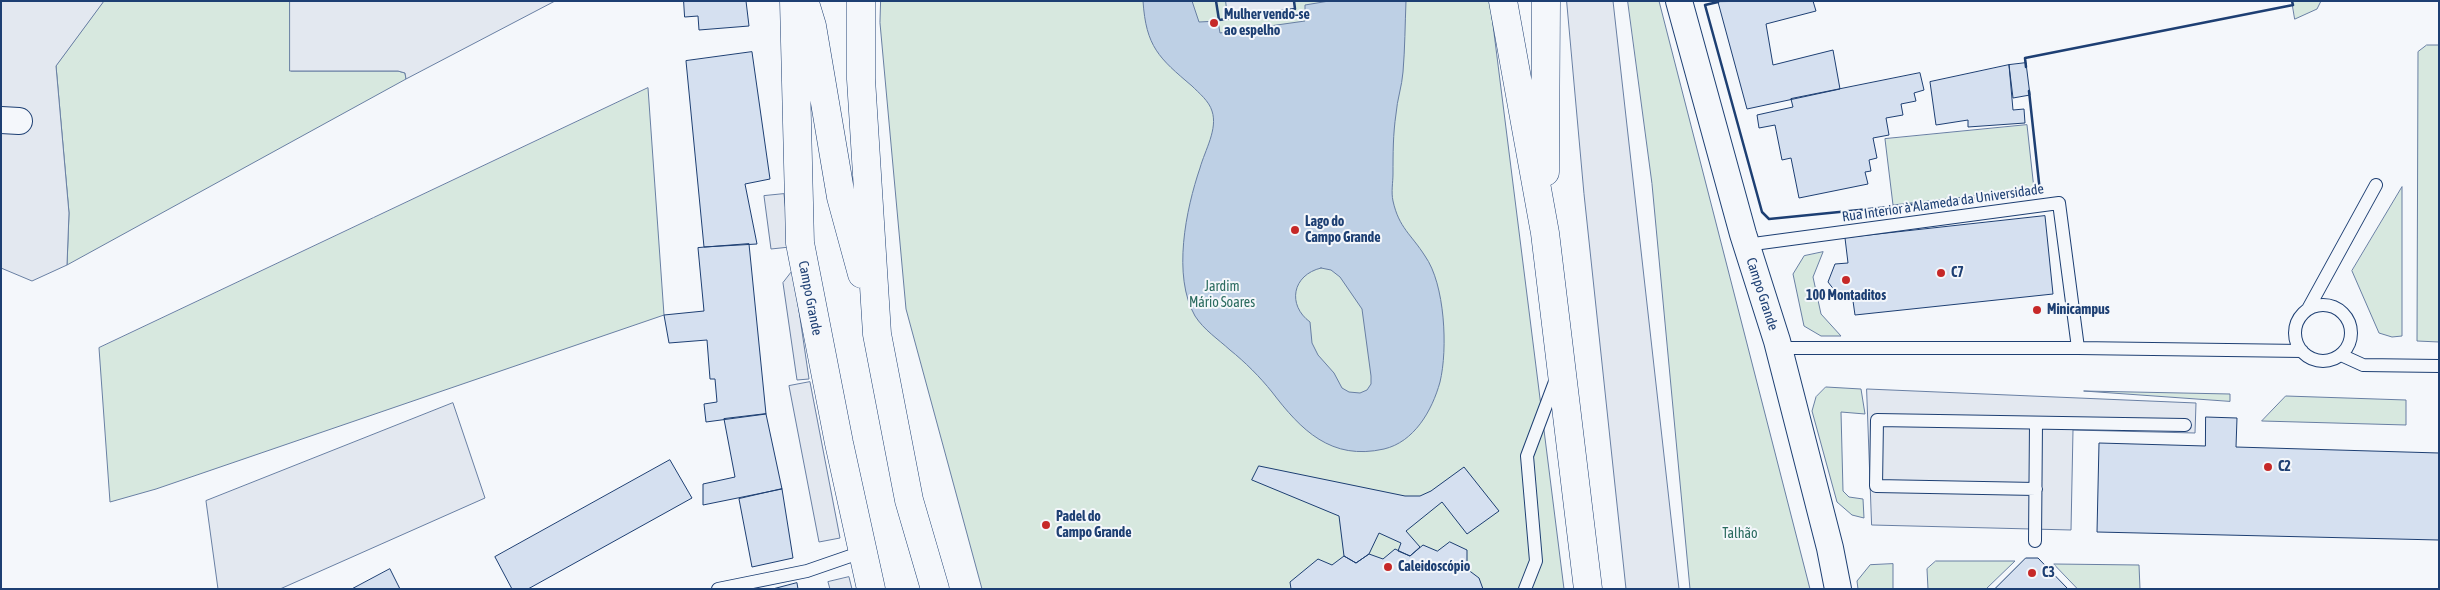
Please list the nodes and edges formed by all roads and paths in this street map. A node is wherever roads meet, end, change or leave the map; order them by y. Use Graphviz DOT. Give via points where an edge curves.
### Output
graph roads {
  1 [pos="794,1"];
  2 [pos="804,1"];
  3 [pos="861,1"];
  4 [pos="1503,1"];
  5 [pos="1546,1"];
  6 [pos="1680,1"];
  7 [pos="2376,184"];
  8 [pos="1545,233"];
  9 [pos="1746,245"];
  10 [pos="2308,309"];
  11 [pos="877,334"];
  12 [pos="1779,348"];
  13 [pos="2078,348"];
  14 [pos="2302,351"];
  15 [pos="2341,355"];
  16 [pos="2439,366"];
  17 [pos="1560,367"];
  18 [pos="2036,423"];
  19 [pos="2185,425"];
  20 [pos="2036,489"];
  21 [pos="2035,541"];
  22 [pos="862,552"];
  23 [pos="718,589"];
  24 [pos="872,589"];
  25 [pos="935,589"];
  26 [pos="1525,589"];
  27 [pos="1588,589"];
  28 [pos="1838,589"];
  1 -- 22 [label="main road, Campo Grande" via="800,244"];
  2 -- 11 [label="main road" via="812,26 841,197"];
  3 -- 11 [label="main road" via="861,79"];
  4 -- 8 [label="main road"];
  5 -- 8 [label="main road"];
  6 -- 9 [label="street, Campo Grande"];
  7 -- 10 [label="lane"];
  8 -- 17 [label="main road"];
  9 -- 12 [label="street, Campo Grande"];
  9 -- 13 [label="lane, Rua Interior à Alameda da Universidade" via="2058,203"];
  10 -- 14 [label="lane" via="2297,324 2295,333"];
  10 -- 15 [label="lane" via="2327,305 2344,313 2351,330 2351,340"];
  11 -- 25 [label="main road" via="909,500"];
  12 -- 13 [label="lane"];
  12 -- 28 [label="street, Campo Grande"];
  13 -- 14 [label="lane"];
  14 -- 15 [label="lane" via="2316,360"];
  15 -- 16 [label="lane" via="2363,364"];
  17 -- 26 [label="lane" via="1527,456 1536,561"];
  17 -- 27 [label="main road"];
  18 -- 19 [label="lane"];
  18 -- 20 [label="lane"];
  18 -- 20 [label="lane" via="1877,420 1876,486"];
  20 -- 21 [label="lane"];
  22 -- 23 [label="lane" via="807,571"];
  22 -- 24 [label="main road, Campo Grande"];
}
